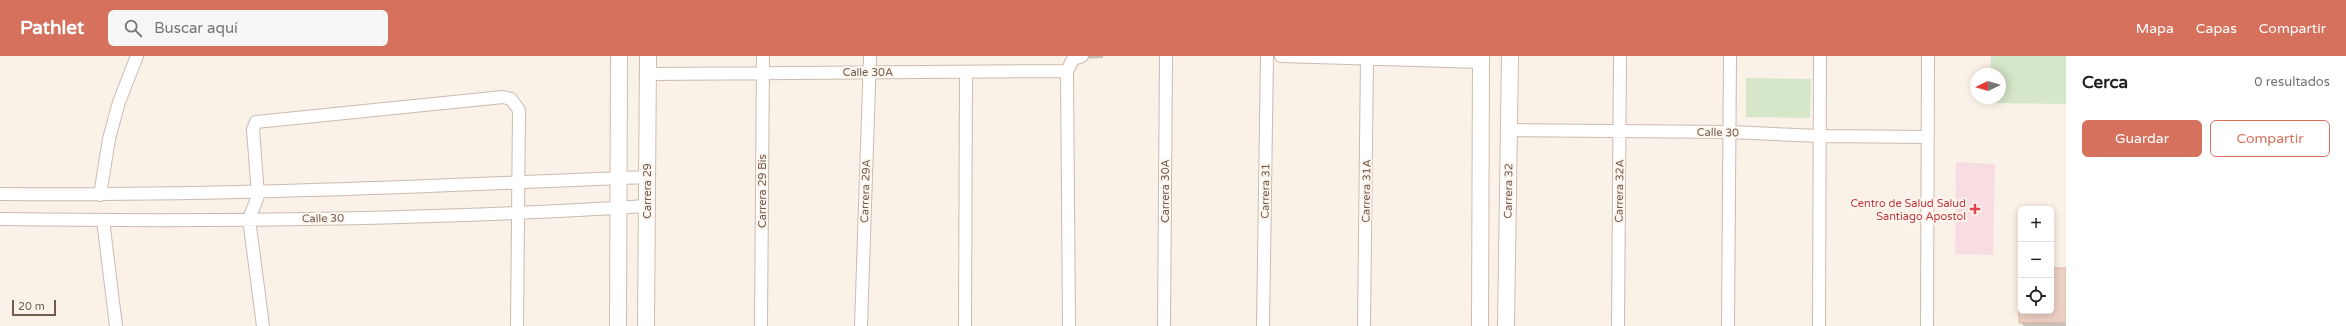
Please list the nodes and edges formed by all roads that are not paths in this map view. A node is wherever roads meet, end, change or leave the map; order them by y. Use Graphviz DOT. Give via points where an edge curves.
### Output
graph roads {
  1 [pos="137,56"];
  2 [pos="619,56"];
  3 [pos="648,56"];
  4 [pos="763,56"];
  5 [pos="870,56"];
  6 [pos="1082,56"];
  7 [pos="1166,56"];
  8 [pos="1267,56"];
  9 [pos="1281,56"];
  10 [pos="1510,56"];
  11 [pos="1620,56"];
  12 [pos="1730,56"];
  13 [pos="1820,56"];
  14 [pos="1928,56"];
  15 [pos="1367,57"];
  16 [pos="1481,59"];
  17 [pos="1067,71"];
  18 [pos="870,72"];
  19 [pos="966,72"];
  20 [pos="762,73"];
  21 [pos="647,74"];
  22 [pos="1508,130"];
  23 [pos="1620,131"];
  24 [pos="1730,132"];
  25 [pos="1820,136"];
  26 [pos="1927,137"];
  27 [pos="646,177"];
  28 [pos="618,178"];
  29 [pos="518,183"];
  30 [pos="257,192"];
  31 [pos="0,194"];
  32 [pos="100,195"];
  33 [pos="646,206"];
  34 [pos="618,208"];
  35 [pos="518,214"];
  36 [pos="0,219"];
  37 [pos="249,219"];
  38 [pos="104,220"];
  39 [pos="116,326"];
  40 [pos="263,326"];
  41 [pos="518,326"];
  42 [pos="618,326"];
  43 [pos="646,326"];
  44 [pos="761,326"];
  45 [pos="861,326"];
  46 [pos="965,326"];
  47 [pos="1069,326"];
  48 [pos="1164,326"];
  49 [pos="1263,326"];
  50 [pos="1364,326"];
  51 [pos="1480,326"];
  52 [pos="1506,326"];
  53 [pos="1618,326"];
  54 [pos="1728,326"];
  55 [pos="1819,326"];
  56 [pos="1927,326"];
  1 -- 32 [label="street" via="119,102"];
  2 -- 28 [label="street"];
  3 -- 21 [label="street, Carrera 29"];
  4 -- 20 [label="street, Carrera 29 Bis"];
  5 -- 18 [label="street, Carrera 29A"];
  6 -- 17 [label="street" via="1073,59"];
  7 -- 48 [label="street, Carrera 30A"];
  8 -- 49 [label="street, Carrera 31"];
  9 -- 15 [label="street"];
  10 -- 22 [label="street, Carrera 32"];
  11 -- 23 [label="street, Carrera 32A"];
  12 -- 24 [label="street"];
  13 -- 25 [label="street"];
  14 -- 26 [label="street"];
  15 -- 16 [label="street"];
  15 -- 50 [label="street, Carrera 31A"];
  16 -- 51 [label="street"];
  17 -- 19 [label="street, Calle 30A"];
  17 -- 47 [label="street"];
  18 -- 19 [label="street, Calle 30A"];
  18 -- 20 [label="street, Calle 30A"];
  18 -- 45 [label="street, Carrera 29A"];
  19 -- 46 [label="street"];
  20 -- 21 [label="street, Calle 30A"];
  20 -- 44 [label="street, Carrera 29 Bis"];
  21 -- 27 [label="street, Carrera 29"];
  22 -- 23 [label="street, Calle 30"];
  22 -- 52 [label="street, Carrera 32"];
  23 -- 24 [label="street, Calle 30"];
  23 -- 53 [label="street, Carrera 32A"];
  24 -- 25 [label="street, Calle 30"];
  24 -- 54 [label="street"];
  25 -- 26 [label="street, Calle 30"];
  25 -- 55 [label="street"];
  26 -- 56 [label="street"];
  27 -- 28 [label="street"];
  27 -- 33 [label="street, Carrera 29"];
  28 -- 29 [label="street"];
  28 -- 34 [label="street"];
  29 -- 30 [label="street"];
  29 -- 30 [label="street" via="519,110 511,99 503,97 256,122 253,129"];
  29 -- 35 [label="street"];
  30 -- 32 [label="street"];
  30 -- 37 [label="street" via="258,199"];
  31 -- 32 [label="street"];
  33 -- 34 [label="street, Calle 30"];
  33 -- 43 [label="street, Carrera 29"];
  34 -- 35 [label="street, Calle 30"];
  34 -- 42 [label="street"];
  35 -- 37 [label="street, Calle 30"];
  35 -- 41 [label="street"];
  36 -- 38 [label="street, Calle 30"];
  37 -- 38 [label="street, Calle 30"];
  37 -- 40 [label="street"];
  38 -- 39 [label="street"];
}
